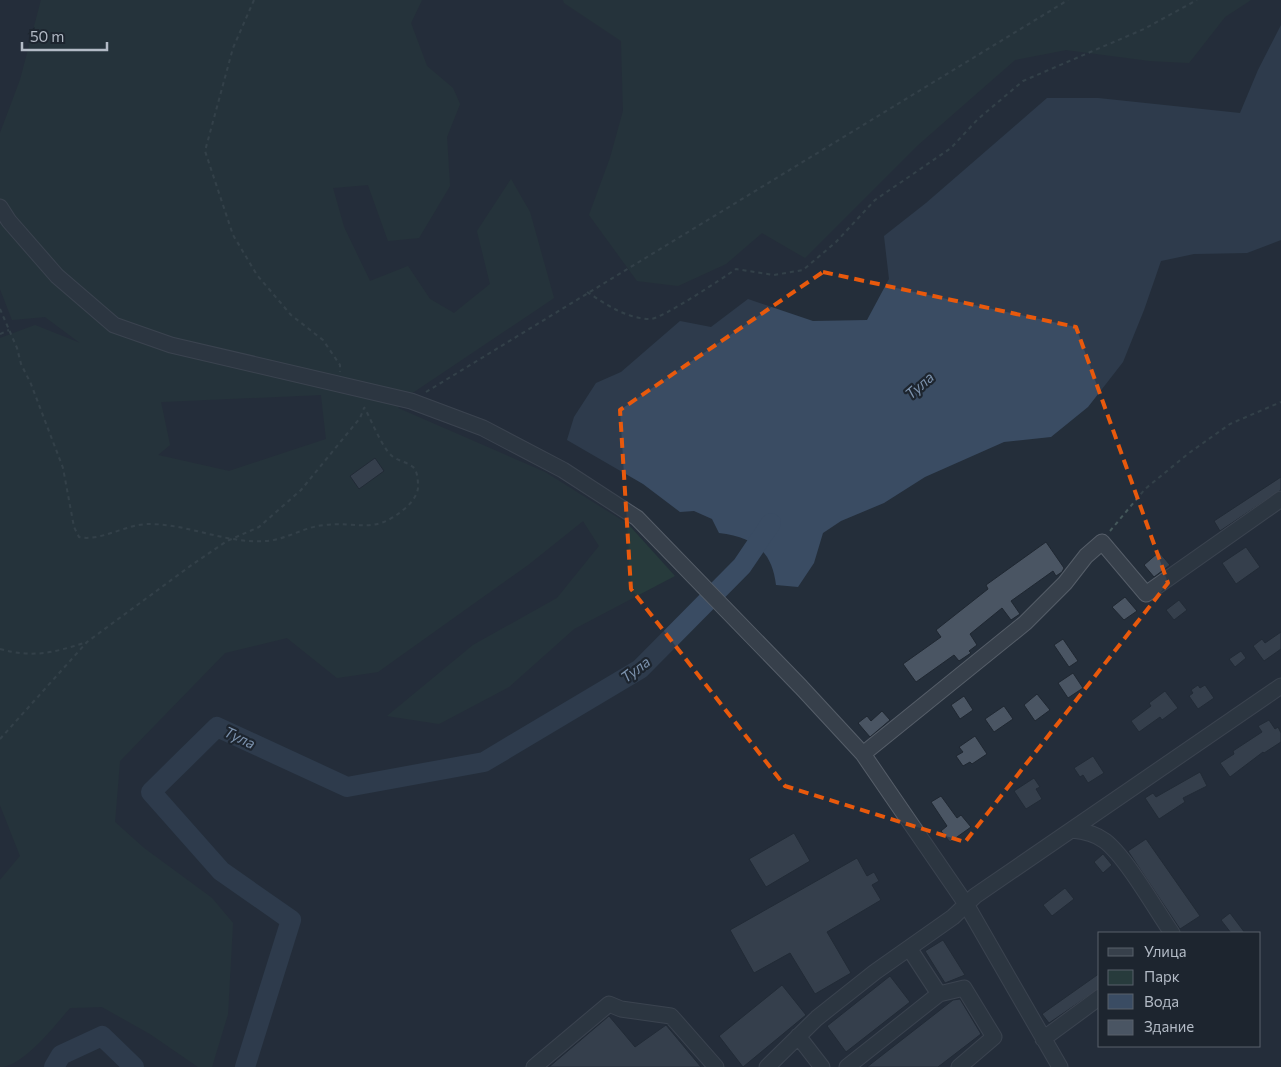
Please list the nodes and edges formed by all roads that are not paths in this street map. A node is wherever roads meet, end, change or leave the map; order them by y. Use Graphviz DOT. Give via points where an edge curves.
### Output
graph roads {
  1 [pos="0,207"];
  2 [pos="1281,499"];
  3 [pos="1281,686"];
  4 [pos="863,754"];
  5 [pos="1072,830"];
  6 [pos="966,904"];
  7 [pos="1171,932"];
  8 [pos="909,948"];
  9 [pos="938,994"];
  10 [pos="1098,998"];
  11 [pos="798,1036"];
  12 [pos="1043,1038"];
  13 [pos="534,1067"];
  14 [pos="716,1067"];
  15 [pos="768,1067"];
  16 [pos="822,1067"];
  17 [pos="847,1067"];
  18 [pos="959,1067"];
  19 [pos="1060,1067"];
  1 -- 4 [label="street" via="58,276 114,325 171,345 411,401 483,428 564,470 637,518"];
  2 -- 4 [label="street" via="1146,594 1102,542 1025,623"];
  3 -- 5 [label="street"];
  4 -- 6 [label="street"];
  5 -- 6 [label="street"];
  5 -- 7 [label="street" via="1104,840 1117,853"];
  6 -- 8 [label="street"];
  6 -- 12 [label="street"];
  8 -- 9 [label="street"];
  8 -- 11 [label="street"];
  9 -- 17 [label="street"];
  9 -- 18 [label="street" via="964,988 994,1037"];
  10 -- 12 [label="street"];
  11 -- 15 [label="street"];
  11 -- 16 [label="street"];
  12 -- 19 [label="street"];
  13 -- 14 [label="street" via="609,1004 621,1009 671,1016"];
}
